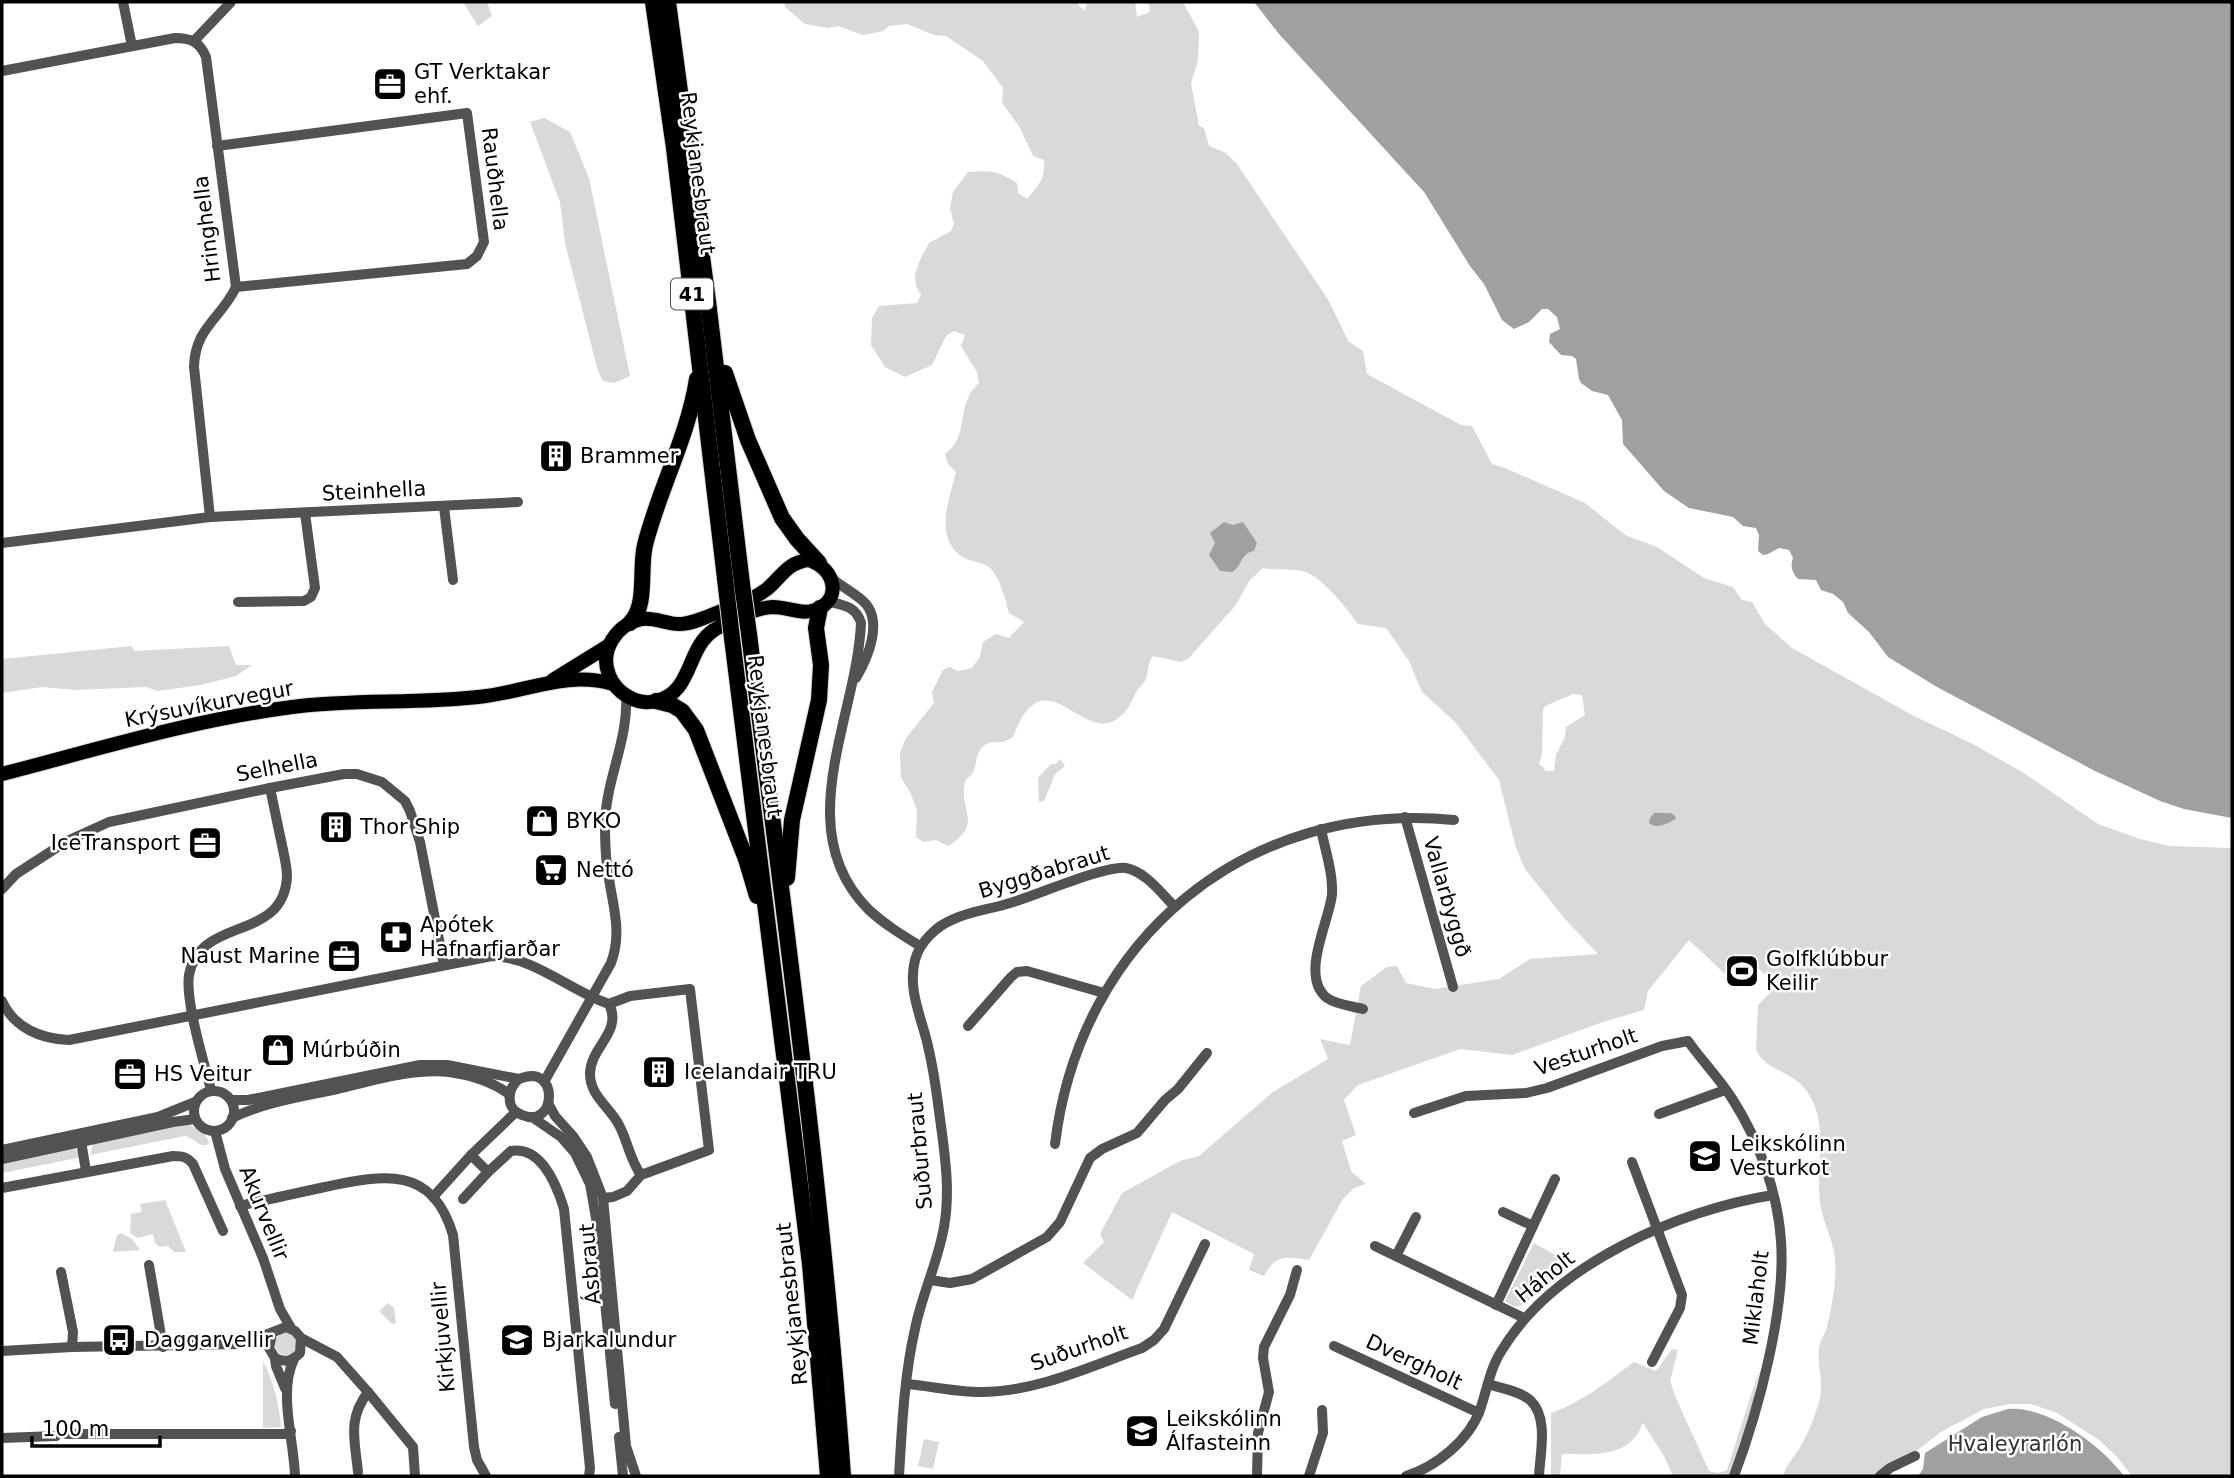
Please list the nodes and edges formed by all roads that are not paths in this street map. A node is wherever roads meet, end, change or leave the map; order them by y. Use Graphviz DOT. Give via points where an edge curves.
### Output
graph roads {
  1 [pos="123,2"];
  2 [pos="231,2"];
  3 [pos="653,2"];
  4 [pos="668,2"];
  5 [pos="194,41"];
  6 [pos="132,46"];
  7 [pos="2,71"];
  8 [pos="216,146"];
  9 [pos="236,287"];
  10 [pos="708,301"];
  11 [pos="698,349"];
  12 [pos="517,502"];
  13 [pos="444,507"];
  14 [pos="305,513"];
  15 [pos="210,517"];
  16 [pos="2,543"];
  17 [pos="819,563"];
  18 [pos="831,578"];
  19 [pos="453,580"];
  20 [pos="734,586"];
  21 [pos="238,602"];
  22 [pos="824,604"];
  23 [pos="630,623"];
  24 [pos="608,646"];
  25 [pos="551,681"];
  26 [pos="613,684"];
  27 [pos="853,684"];
  28 [pos="626,695"];
  29 [pos="650,701"];
  30 [pos="625,731"];
  31 [pos="2,774"];
  32 [pos="270,788"];
  33 [pos="1405,817"];
  34 [pos="1454,820"];
  35 [pos="1321,829"];
  36 [pos="2,889"];
  37 [pos="1175,907"];
  38 [pos="920,946"];
  39 [pos="444,965"];
  40 [pos="1453,988"];
  41 [pos="1104,993"];
  42 [pos="590,997"];
  43 [pos="2,1001"];
  44 [pos="609,1004"];
  45 [pos="1363,1009"];
  46 [pos="193,1014"];
  47 [pos="968,1026"];
  48 [pos="1688,1041"];
  49 [pos="1207,1053"];
  50 [pos="803,1072"];
  51 [pos="519,1079"];
  52 [pos="544,1082"];
  53 [pos="211,1090"];
  54 [pos="1725,1090"];
  55 [pos="509,1094"];
  56 [pos="231,1101"];
  57 [pos="195,1102"];
  58 [pos="548,1105"];
  59 [pos="516,1112"];
  60 [pos="1414,1113"];
  61 [pos="1659,1114"];
  62 [pos="792,1115"];
  63 [pos="532,1117"];
  64 [pos="232,1118"];
  65 [pos="195,1119"];
  66 [pos="215,1131"];
  67 [pos="81,1141"];
  68 [pos="1055,1144"];
  69 [pos="2,1150"];
  70 [pos="471,1155"];
  71 [pos="2,1159"];
  72 [pos="1632,1162"];
  73 [pos="86,1171"];
  74 [pos="488,1172"];
  75 [pos="641,1175"];
  76 [pos="1555,1179"];
  77 [pos="2,1188"];
  78 [pos="1773,1195"];
  79 [pos="433,1197"];
  80 [pos="603,1198"];
  81 [pos="463,1199"];
  82 [pos="240,1206"];
  83 [pos="1503,1212"];
  84 [pos="1416,1217"];
  85 [pos="1533,1226"];
  86 [pos="1657,1228"];
  87 [pos="223,1231"];
  88 [pos="1205,1244"];
  89 [pos="1375,1246"];
  90 [pos="1396,1256"];
  91 [pos="149,1265"];
  92 [pos="1297,1270"];
  93 [pos="61,1272"];
  94 [pos="930,1280"];
  95 [pos="1496,1305"];
  96 [pos="280,1309"];
  97 [pos="1524,1318"];
  98 [pos="291,1328"];
  99 [pos="275,1331"];
  100 [pos="301,1338"];
  101 [pos="242,1344"];
  102 [pos="1334,1346"];
  103 [pos="72,1347"];
  104 [pos="163,1347"];
  105 [pos="319,1349"];
  106 [pos="2,1351"];
  107 [pos="273,1356"];
  108 [pos="297,1356"];
  109 [pos="1652,1362"];
  110 [pos="906,1384"];
  111 [pos="1488,1384"];
  112 [pos="286,1390"];
  113 [pos="368,1392"];
  114 [pos="1322,1410"];
  115 [pos="1479,1413"];
  116 [pos="291,1431"];
  117 [pos="2,1438"];
  118 [pos="1915,1456"];
  119 [pos="358,1472"];
  120 [pos="295,1476"];
  121 [pos="415,1476"];
  122 [pos="486,1476"];
  123 [pos="589,1476"];
  124 [pos="623,1476"];
  125 [pos="636,1476"];
  126 [pos="828,1476"];
  127 [pos="843,1476"];
  128 [pos="899,1476"];
  129 [pos="1257,1476"];
  130 [pos="1309,1476"];
  131 [pos="1411,1476"];
  132 [pos="1539,1476"];
  133 [pos="1734,1476"];
  134 [pos="1880,1476"];
  1 -- 6 [label="street"];
  2 -- 5 [label="street"];
  3 -- 11 [label="highway, Reykjanesbraut / 41"];
  4 -- 10 [label="highway, Reykjanesbraut / 41"];
  5 -- 6 [label="street" via="175,38"];
  5 -- 8 [label="street, Hringhella" via="206,57"];
  6 -- 7 [label="street"];
  8 -- 9 [label="street, Hringhella"];
  8 -- 9 [label="street, Rauðhella" via="467,113 471,139 484,242 467,264"];
  9 -- 15 [label="street, Hringhella" via="203,332 194,354"];
  10 -- 17 [label="highway" via="727,382 771,494 791,532"];
  10 -- 20 [label="highway, Reykjanesbraut / 41"];
  11 -- 20 [label="highway, Reykjanesbraut / 41"];
  11 -- 23 [label="highway" via="691,409 647,538 640,607"];
  12 -- 13 [label="street, Steinhella"];
  13 -- 14 [label="street, Steinhella"];
  13 -- 19 [label="street, Steinhella"];
  14 -- 15 [label="street, Steinhella"];
  14 -- 21 [label="street, Steinhella" via="315,588 311,597 304,601"];
  15 -- 16 [label="street"];
  17 -- 18 [label="main road"];
  17 -- 23 [label="main road" via="793,564 757,596 692,622 645,619"];
  18 -- 22 [label="main road" via="832,591"];
  18 -- 27 [label="street" via="863,601 871,613 870,648"];
  20 -- 50 [label="highway, Reykjanesbraut / 41, bridge" via="749,634"];
  20 -- 62 [label="highway, Reykjanesbraut / 41, bridge" via="732,638"];
  22 -- 27 [label="street" via="851,608 860,619"];
  22 -- 29 [label="main road" via="802,612 765,608 716,629 698,646 678,688"];
  22 -- 50 [label="highway" via="816,628 819,700 792,820 787,871"];
  23 -- 24 [label="main road, Krýsuvíkurvegur"];
  24 -- 25 [label="main road, Krýsuvíkurvegur"];
  24 -- 26 [label="main road" via="606,661"];
  25 -- 26 [label="main road, Krýsuvíkurvegur" via="590,678"];
  25 -- 31 [label="main road, Krýsuvíkurvegur" via="481,697 294,706 220,718"];
  26 -- 28 [label="main road"];
  27 -- 38 [label="street" via="830,797 833,844 842,872 867,907"];
  28 -- 29 [label="main road"];
  28 -- 30 [label="street"];
  29 -- 30 [label="street" via="637,708"];
  29 -- 62 [label="highway" via="682,711 696,730 746,859 757,895 779,1063"];
  30 -- 42 [label="street" via="610,781 605,821 617,945"];
  32 -- 36 [label="street, Selhella" via="109,822 45,855"];
  32 -- 39 [label="street, Selhella" via="357,774 382,782 405,801 415,823"];
  32 -- 46 [label="street" via="287,872 283,895 264,918 216,937 199,953 189,982"];
  33 -- 34 [label="street"];
  33 -- 35 [label="street"];
  33 -- 40 [label="street, Vallarbyggð"];
  35 -- 37 [label="street" via="1244,859"];
  35 -- 45 [label="street" via="1332,893 1318,944 1319,987 1335,1002"];
  37 -- 38 [label="street, Byggðabraut" via="1144,876 1111,868 954,919"];
  37 -- 41 [label="street" via="1136,947"];
  38 -- 94 [label="street, Suðurbraut" via="913,989 931,1066 946,1182 944,1226"];
  39 -- 42 [label="street" via="492,956 519,960"];
  39 -- 46 [label="street"];
  41 -- 47 [label="street" via="1020,971"];
  41 -- 68 [label="street" via="1071,1066"];
  42 -- 44 [label="street"];
  42 -- 52 [label="street"];
  43 -- 46 [label="street" via="16,1022 55,1040"];
  44 -- 75 [label="street" via="610,1034 593,1058 591,1083 620,1125"];
  44 -- 75 [label="street" via="630,996 690,989 709,1150"];
  46 -- 53 [label="street"];
  48 -- 54 [label="street, Miklaholt"];
  48 -- 60 [label="street, Vesturholt" via="1547,1088 1466,1096"];
  49 -- 94 [label="street" via="1137,1133 1090,1158 1060,1222 1048,1237 972,1279"];
  50 -- 127 [label="highway, Reykjanesbraut / 41" via="831,1315"];
  51 -- 52 [label="street" via="532,1076"];
  51 -- 55 [label="street"];
  51 -- 56 [label="street" via="458,1066 420,1065"];
  52 -- 58 [label="street" via="550,1092"];
  53 -- 56 [label="street" via="222,1092"];
  53 -- 57 [label="street"];
  54 -- 61 [label="street"];
  54 -- 78 [label="street, Miklaholt" via="1758,1149"];
  55 -- 59 [label="street"];
  55 -- 64 [label="street" via="475,1077 420,1073 260,1106"];
  56 -- 64 [label="street"];
  57 -- 65 [label="street"];
  57 -- 69 [label="street" via="158,1117"];
  58 -- 63 [label="street"];
  58 -- 80 [label="street, Ásbraut" via="587,1157"];
  59 -- 63 [label="street"];
  59 -- 70 [label="street"];
  62 -- 126 [label="highway, Reykjanesbraut / 41"];
  63 -- 124 [label="street, Ásbraut" via="561,1137 590,1184"];
  64 -- 66 [label="street" via="226,1127"];
  65 -- 66 [label="street" via="203,1128"];
  65 -- 67 [label="street"];
  66 -- 82 [label="street, Akurvellir"];
  67 -- 71 [label="street"];
  67 -- 73 [label="street"];
  70 -- 74 [label="street"];
  70 -- 79 [label="street"];
  72 -- 86 [label="street"];
  73 -- 77 [label="street"];
  73 -- 87 [label="street" via="173,1156 188,1158"];
  74 -- 81 [label="street"];
  74 -- 123 [label="street" via="507,1153 523,1151 545,1167 561,1197"];
  75 -- 80 [label="street" via="627,1191"];
  76 -- 85 [label="street"];
  78 -- 86 [label="street, Háholt"];
  78 -- 133 [label="street, Miklaholt" via="1782,1241 1773,1334"];
  79 -- 82 [label="street" via="408,1181 383,1177"];
  79 -- 122 [label="street, Kirkjuvellir" via="448,1217 453,1235 474,1447"];
  80 -- 125 [label="street, Ásbraut" via="626,1447"];
  82 -- 96 [label="street, Akurvellir"];
  83 -- 85 [label="street"];
  84 -- 90 [label="street"];
  85 -- 95 [label="street"];
  86 -- 97 [label="street, Háholt" via="1579,1272"];
  86 -- 109 [label="street" via="1682,1301"];
  88 -- 110 [label="street, Suðurholt" via="1164,1329 1142,1348 1015,1389 979,1392"];
  89 -- 90 [label="street"];
  90 -- 95 [label="street"];
  91 -- 104 [label="street"];
  92 -- 129 [label="street" via="1264,1347 1269,1387 1258,1433"];
  93 -- 103 [label="street"];
  94 -- 110 [label="street, Suðurbraut" via="915,1328"];
  95 -- 97 [label="street"];
  96 -- 98 [label="street, Akurvellir"];
  96 -- 99 [label="street, Akurvellir"];
  97 -- 111 [label="street, Háholt" via="1501,1350"];
  98 -- 99 [label="street"];
  98 -- 100 [label="street"];
  99 -- 101 [label="street"];
  99 -- 107 [label="street" via="268,1343"];
  100 -- 105 [label="street"];
  100 -- 108 [label="street"];
  101 -- 104 [label="street"];
  101 -- 107 [label="street"];
  102 -- 115 [label="street, Dvergholt"];
  103 -- 104 [label="street"];
  103 -- 106 [label="street"];
  105 -- 108 [label="street"];
  105 -- 113 [label="street" via="337,1357"];
  107 -- 108 [label="street" via="288,1361"];
  107 -- 112 [label="street"];
  108 -- 112 [label="street" via="288,1370"];
  110 -- 128 [label="street, Suðurbraut"];
  111 -- 115 [label="street, Háholt"];
  111 -- 132 [label="street" via="1529,1399 1536,1408 1540,1419"];
  112 -- 116 [label="street"];
  113 -- 119 [label="street" via="354,1420"];
  113 -- 121 [label="street" via="412,1447"];
  114 -- 130 [label="street" via="1324,1433"];
  115 -- 131 [label="street, Háholt" via="1455,1445"];
  116 -- 117 [label="street"];
  116 -- 120 [label="street"];
  118 -- 134 [label="street"];
}
